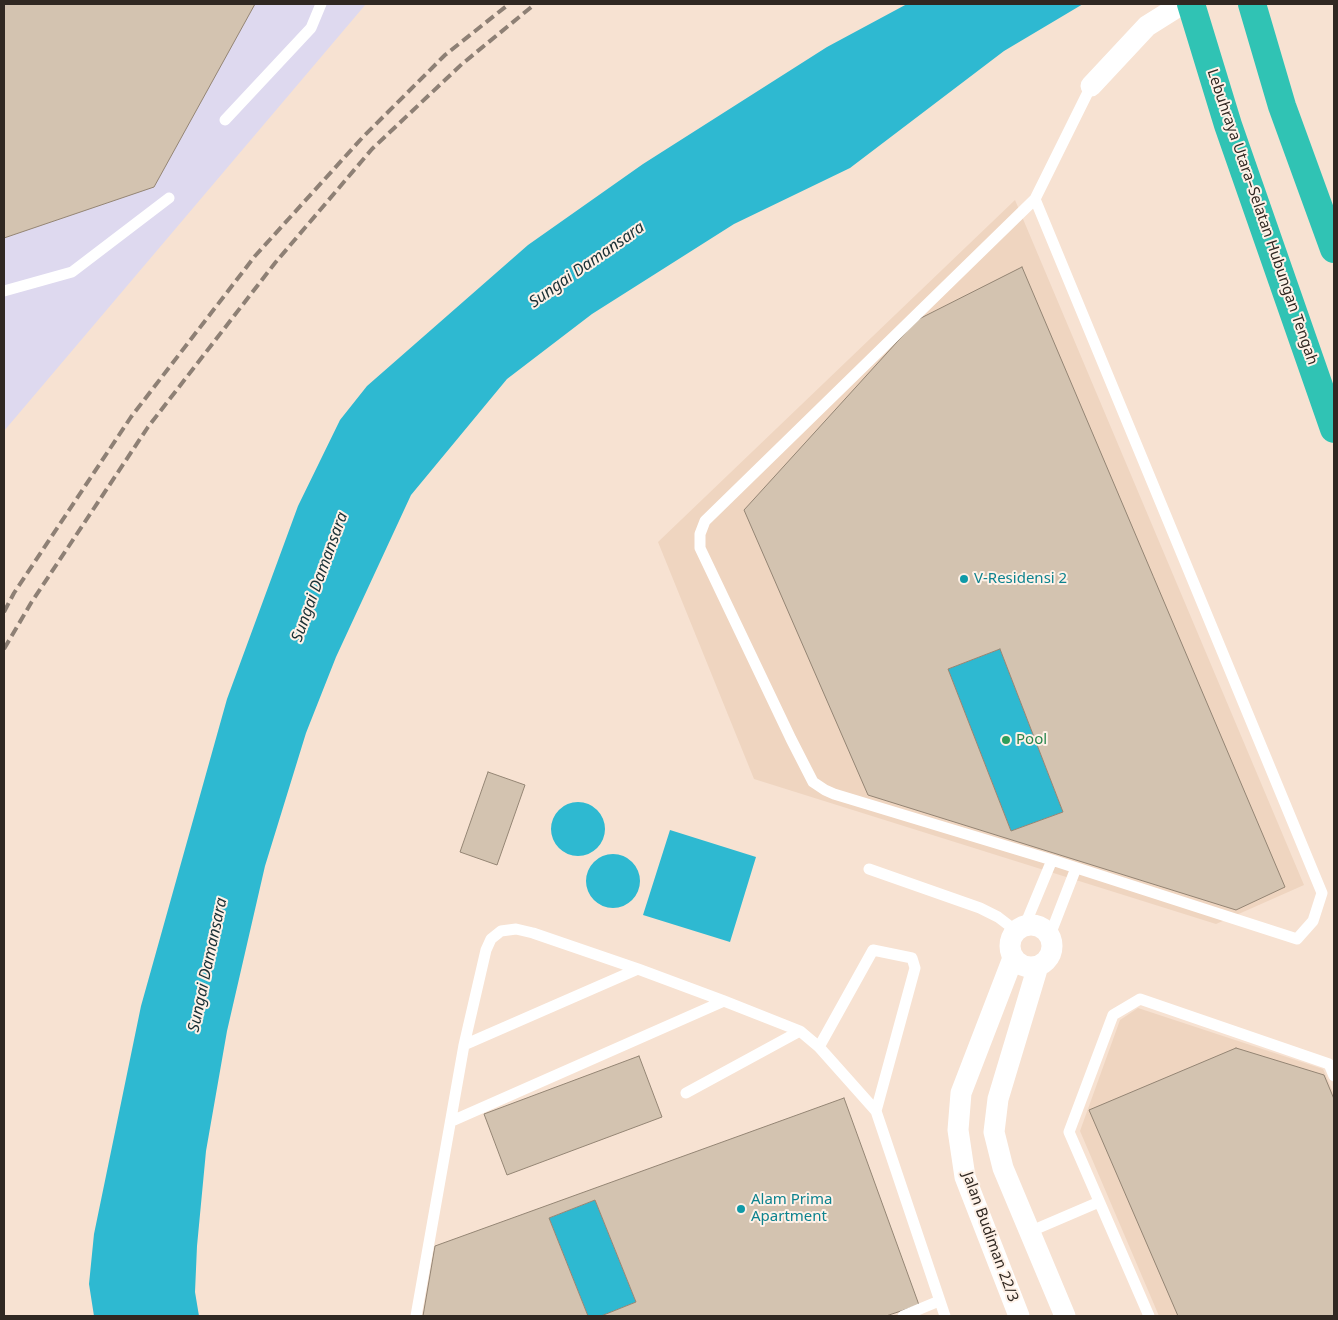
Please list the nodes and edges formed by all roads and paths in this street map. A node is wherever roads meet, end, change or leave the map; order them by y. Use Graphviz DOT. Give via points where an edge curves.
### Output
graph roads {
  1 [pos="321,4"];
  2 [pos="1182,4"];
  3 [pos="1191,4"];
  4 [pos="1252,4"];
  5 [pos="1091,86"];
  6 [pos="225,120"];
  7 [pos="169,198"];
  8 [pos="1035,199"];
  9 [pos="1334,250"];
  10 [pos="4,291"];
  11 [pos="1334,429"];
  12 [pos="1052,860"];
  13 [pos="1076,868"];
  14 [pos="870,869"];
  15 [pos="1020,928"];
  16 [pos="1050,935"];
  17 [pos="1013,958"];
  18 [pos="1038,966"];
  19 [pos="638,969"];
  20 [pos="724,1001"];
  21 [pos="800,1031"];
  22 [pos="464,1045"];
  23 [pos="820,1047"];
  24 [pos="1334,1076"];
  25 [pos="686,1093"];
  26 [pos="876,1112"];
  27 [pos="452,1121"];
  28 [pos="1099,1202"];
  29 [pos="1029,1232"];
  30 [pos="939,1301"];
  31 [pos="416,1316"];
  32 [pos="903,1316"];
  33 [pos="945,1316"];
  34 [pos="1018,1316"];
  35 [pos="1065,1316"];
  36 [pos="1149,1316"];
  1 -- 6 [label="lane" via="311,28"];
  2 -- 5 [label="street" via="1148,26"];
  3 -- 11 [label="highway, Lebuhraya Utara–Selatan Hubungan Tengah" via="1228,125"];
  4 -- 9 [label="highway" via="1282,106"];
  5 -- 8 [label="lane"];
  7 -- 10 [label="lane" via="72,272"];
  8 -- 12 [label="lane" via="705,522 700,534 700,548 813,782 834,794"];
  8 -- 13 [label="lane" via="1322,893 1313,921 1297,939"];
  12 -- 13 [label="lane"];
  12 -- 15 [label="lane"];
  13 -- 16 [label="lane"];
  14 -- 15 [label="lane" via="980,908"];
  15 -- 16 [label="street" via="1032,924"];
  15 -- 17 [label="street" via="1011,936 1009,944"];
  16 -- 18 [label="street" via="1052,950"];
  17 -- 18 [label="street" via="1024,966"];
  17 -- 34 [label="street, Jalan Budiman 22/3" via="961,1093 958,1130 965,1177"];
  18 -- 29 [label="street" via="998,1099 994,1132"];
  19 -- 20 [label="lane"];
  19 -- 22 [label="lane"];
  19 -- 22 [label="lane" via="533,933 516,929 501,931 491,939 486,950"];
  20 -- 21 [label="lane"];
  20 -- 27 [label="lane"];
  21 -- 23 [label="lane"];
  21 -- 25 [label="lane"];
  22 -- 27 [label="lane"];
  23 -- 26 [label="lane"];
  23 -- 26 [label="lane" via="873,950 912,958 915,968"];
  24 -- 28 [label="lane" via="1329,1064 1140,999 1113,1015 1069,1132"];
  26 -- 30 [label="lane"];
  27 -- 31 [label="lane"];
  28 -- 29 [label="lane"];
  28 -- 36 [label="lane"];
  29 -- 35 [label="street"];
  30 -- 32 [label="lane"];
  30 -- 33 [label="lane"];
}
